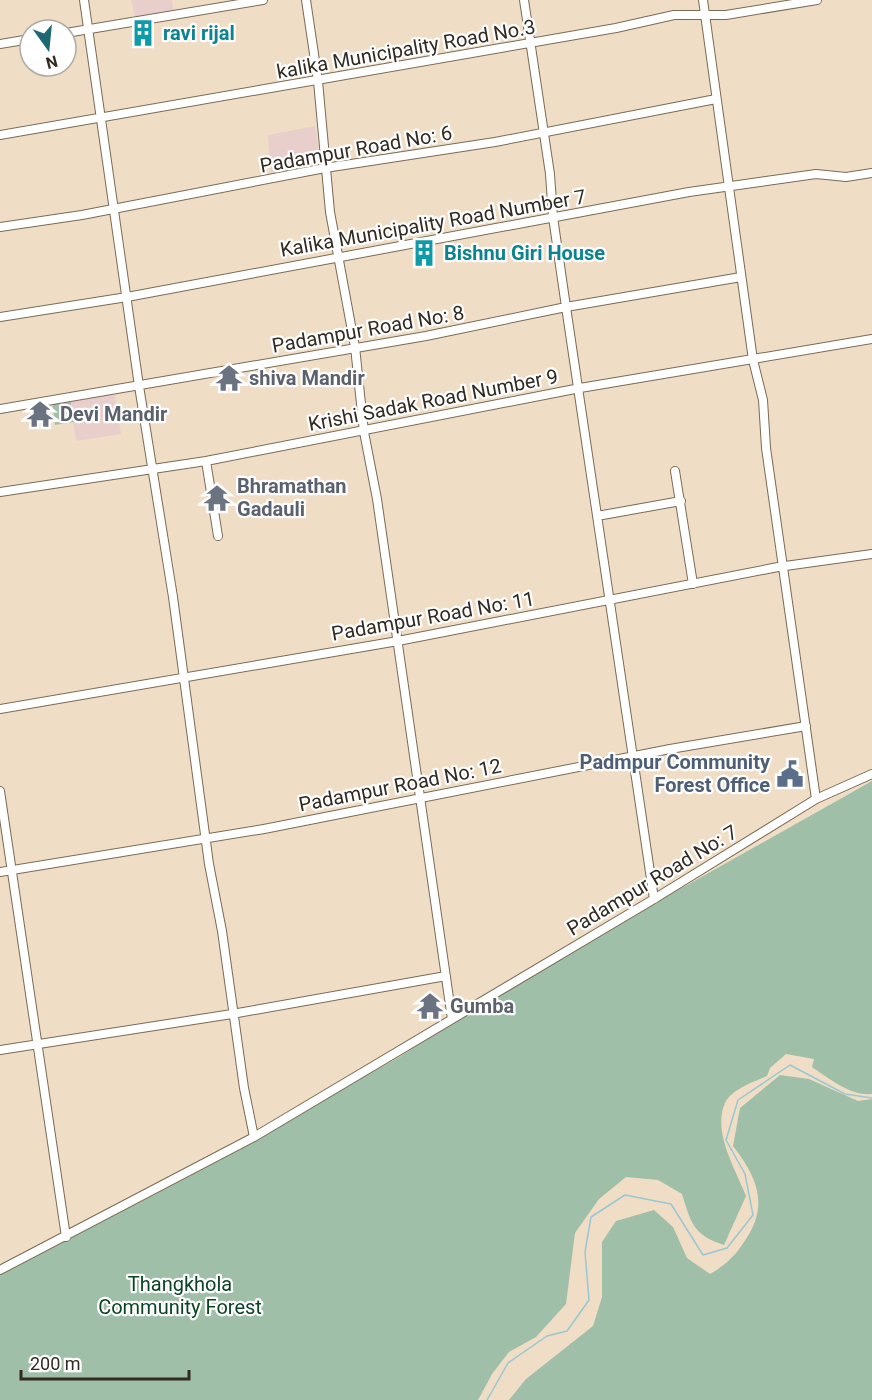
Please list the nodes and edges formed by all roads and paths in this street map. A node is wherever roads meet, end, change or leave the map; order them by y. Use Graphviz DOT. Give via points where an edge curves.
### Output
graph roads {
  1 [pos="84,0"];
  2 [pos="263,0"];
  3 [pos="306,0"];
  4 [pos="524,0"];
  5 [pos="703,0"];
  6 [pos="817,0"];
  7 [pos="706,15"];
  8 [pos="88,30"];
  9 [pos="78,31"];
  10 [pos="18,41"];
  11 [pos="531,43"];
  12 [pos="0,44"];
  13 [pos="318,81"];
  14 [pos="716,99"];
  15 [pos="99,118"];
  16 [pos="544,133"];
  17 [pos="0,135"];
  18 [pos="325,168"];
  19 [pos="872,173"];
  20 [pos="731,186"];
  21 [pos="114,208"];
  22 [pos="553,217"];
  23 [pos="0,227"];
  24 [pos="339,256"];
  25 [pos="741,277"];
  26 [pos="127,297"];
  27 [pos="566,307"];
  28 [pos="0,317"];
  29 [pos="872,339"];
  30 [pos="355,347"];
  31 [pos="753,360"];
  32 [pos="139,386"];
  33 [pos="580,388"];
  34 [pos="0,409"];
  35 [pos="364,432"];
  36 [pos="206,460"];
  37 [pos="153,468"];
  38 [pos="675,471"];
  39 [pos="0,492"];
  40 [pos="681,501"];
  41 [pos="597,516"];
  42 [pos="218,536"];
  43 [pos="872,554"];
  44 [pos="785,566"];
  45 [pos="693,584"];
  46 [pos="610,600"];
  47 [pos="398,641"];
  48 [pos="183,678"];
  49 [pos="0,709"];
  50 [pos="806,726"];
  51 [pos="633,757"];
  52 [pos="872,774"];
  53 [pos="0,791"];
  54 [pos="816,799"];
  55 [pos="420,800"];
  56 [pos="207,839"];
  57 [pos="10,871"];
  58 [pos="0,872"];
  59 [pos="654,899"];
  60 [pos="446,976"];
  61 [pos="232,1014"];
  62 [pos="452,1019"];
  63 [pos="36,1044"];
  64 [pos="0,1050"];
  65 [pos="254,1137"];
  66 [pos="66,1237"];
  67 [pos="0,1270"];
  1 -- 8 [label="street"];
  2 -- 8 [label="street"];
  3 -- 13 [label="street"];
  4 -- 11 [label="street"];
  5 -- 7 [label="street"];
  6 -- 7 [label="street, kalika Municipality Road No.3"];
  7 -- 11 [label="street, kalika Municipality Road No.3" via="646,20"];
  7 -- 14 [label="street"];
  8 -- 9 [label="street"];
  8 -- 15 [label="street"];
  10 -- 12 [label="street"];
  11 -- 13 [label="street, kalika Municipality Road No.3"];
  11 -- 16 [label="street"];
  13 -- 15 [label="street, kalika Municipality Road No.3"];
  13 -- 18 [label="street"];
  14 -- 16 [label="street, Padampur Road No: 6"];
  14 -- 20 [label="street"];
  15 -- 17 [label="street, kalika Municipality Road No.3"];
  15 -- 21 [label="street"];
  16 -- 18 [label="street, Padampur Road No: 6"];
  16 -- 22 [label="street"];
  18 -- 21 [label="street, Padampur Road No: 6"];
  18 -- 24 [label="street"];
  19 -- 20 [label="street, Kalika Municipality Road Number 7" via="846,177 816,174"];
  20 -- 22 [label="street, Kalika Municipality Road Number 7"];
  20 -- 25 [label="street"];
  21 -- 23 [label="street, Padampur Road No: 6"];
  21 -- 26 [label="street"];
  22 -- 24 [label="street, Kalika Municipality Road Number 7"];
  22 -- 27 [label="street"];
  24 -- 26 [label="street, Kalika Municipality Road Number 7"];
  24 -- 30 [label="street"];
  25 -- 27 [label="street, Padampur Road No: 8"];
  25 -- 31 [label="street"];
  26 -- 28 [label="street, Kalika Municipality Road Number 7"];
  26 -- 32 [label="street"];
  27 -- 30 [label="street, Padampur Road No: 8" via="472,328"];
  27 -- 33 [label="street"];
  29 -- 31 [label="street, Krishi Sadak Road Number 9"];
  30 -- 32 [label="street, Padampur Road No: 8"];
  30 -- 35 [label="street"];
  31 -- 33 [label="street, Krishi Sadak Road Number 9"];
  31 -- 44 [label="street" via="763,400 766,448"];
  32 -- 34 [label="street, Padampur Road No: 8"];
  32 -- 37 [label="street"];
  33 -- 35 [label="street, Krishi Sadak Road Number 9"];
  33 -- 41 [label="street"];
  35 -- 36 [label="street, Krishi Sadak Road Number 9"];
  35 -- 47 [label="street"];
  36 -- 37 [label="street, Krishi Sadak Road Number 9"];
  36 -- 42 [label="street"];
  37 -- 39 [label="street, Krishi Sadak Road Number 9"];
  37 -- 48 [label="street"];
  38 -- 40 [label="street"];
  40 -- 41 [label="street"];
  40 -- 45 [label="street"];
  41 -- 46 [label="street"];
  43 -- 44 [label="street, Padampur Road No: 11"];
  44 -- 45 [label="street, Padampur Road No: 11"];
  44 -- 50 [label="street"];
  45 -- 46 [label="street, Padampur Road No: 11"];
  46 -- 47 [label="street, Padampur Road No: 11"];
  46 -- 51 [label="street"];
  47 -- 48 [label="street, Padampur Road No: 11"];
  47 -- 55 [label="street"];
  48 -- 49 [label="street, Padampur Road No: 11"];
  48 -- 56 [label="street"];
  50 -- 51 [label="street, Padampur Road No: 12"];
  50 -- 54 [label="street"];
  51 -- 55 [label="street, Padampur Road No: 12"];
  51 -- 59 [label="street"];
  52 -- 54 [label="street, Padampur Road No: 7"];
  53 -- 57 [label="street"];
  54 -- 59 [label="street, Padampur Road No: 7"];
  55 -- 56 [label="street, Padampur Road No: 12"];
  55 -- 60 [label="street"];
  56 -- 57 [label="street, Padampur Road No: 12"];
  56 -- 61 [label="street"];
  57 -- 58 [label="street, Padampur Road No: 12"];
  57 -- 63 [label="street"];
  59 -- 62 [label="street, Padampur Road No: 7"];
  60 -- 61 [label="street"];
  60 -- 62 [label="street"];
  61 -- 63 [label="street"];
  61 -- 65 [label="street"];
  62 -- 65 [label="street, Padampur Road No: 7"];
  63 -- 64 [label="street"];
  63 -- 66 [label="street"];
  65 -- 66 [label="street, Padampur Road No: 7"];
  66 -- 67 [label="street, Padampur Road No: 7"];
}
